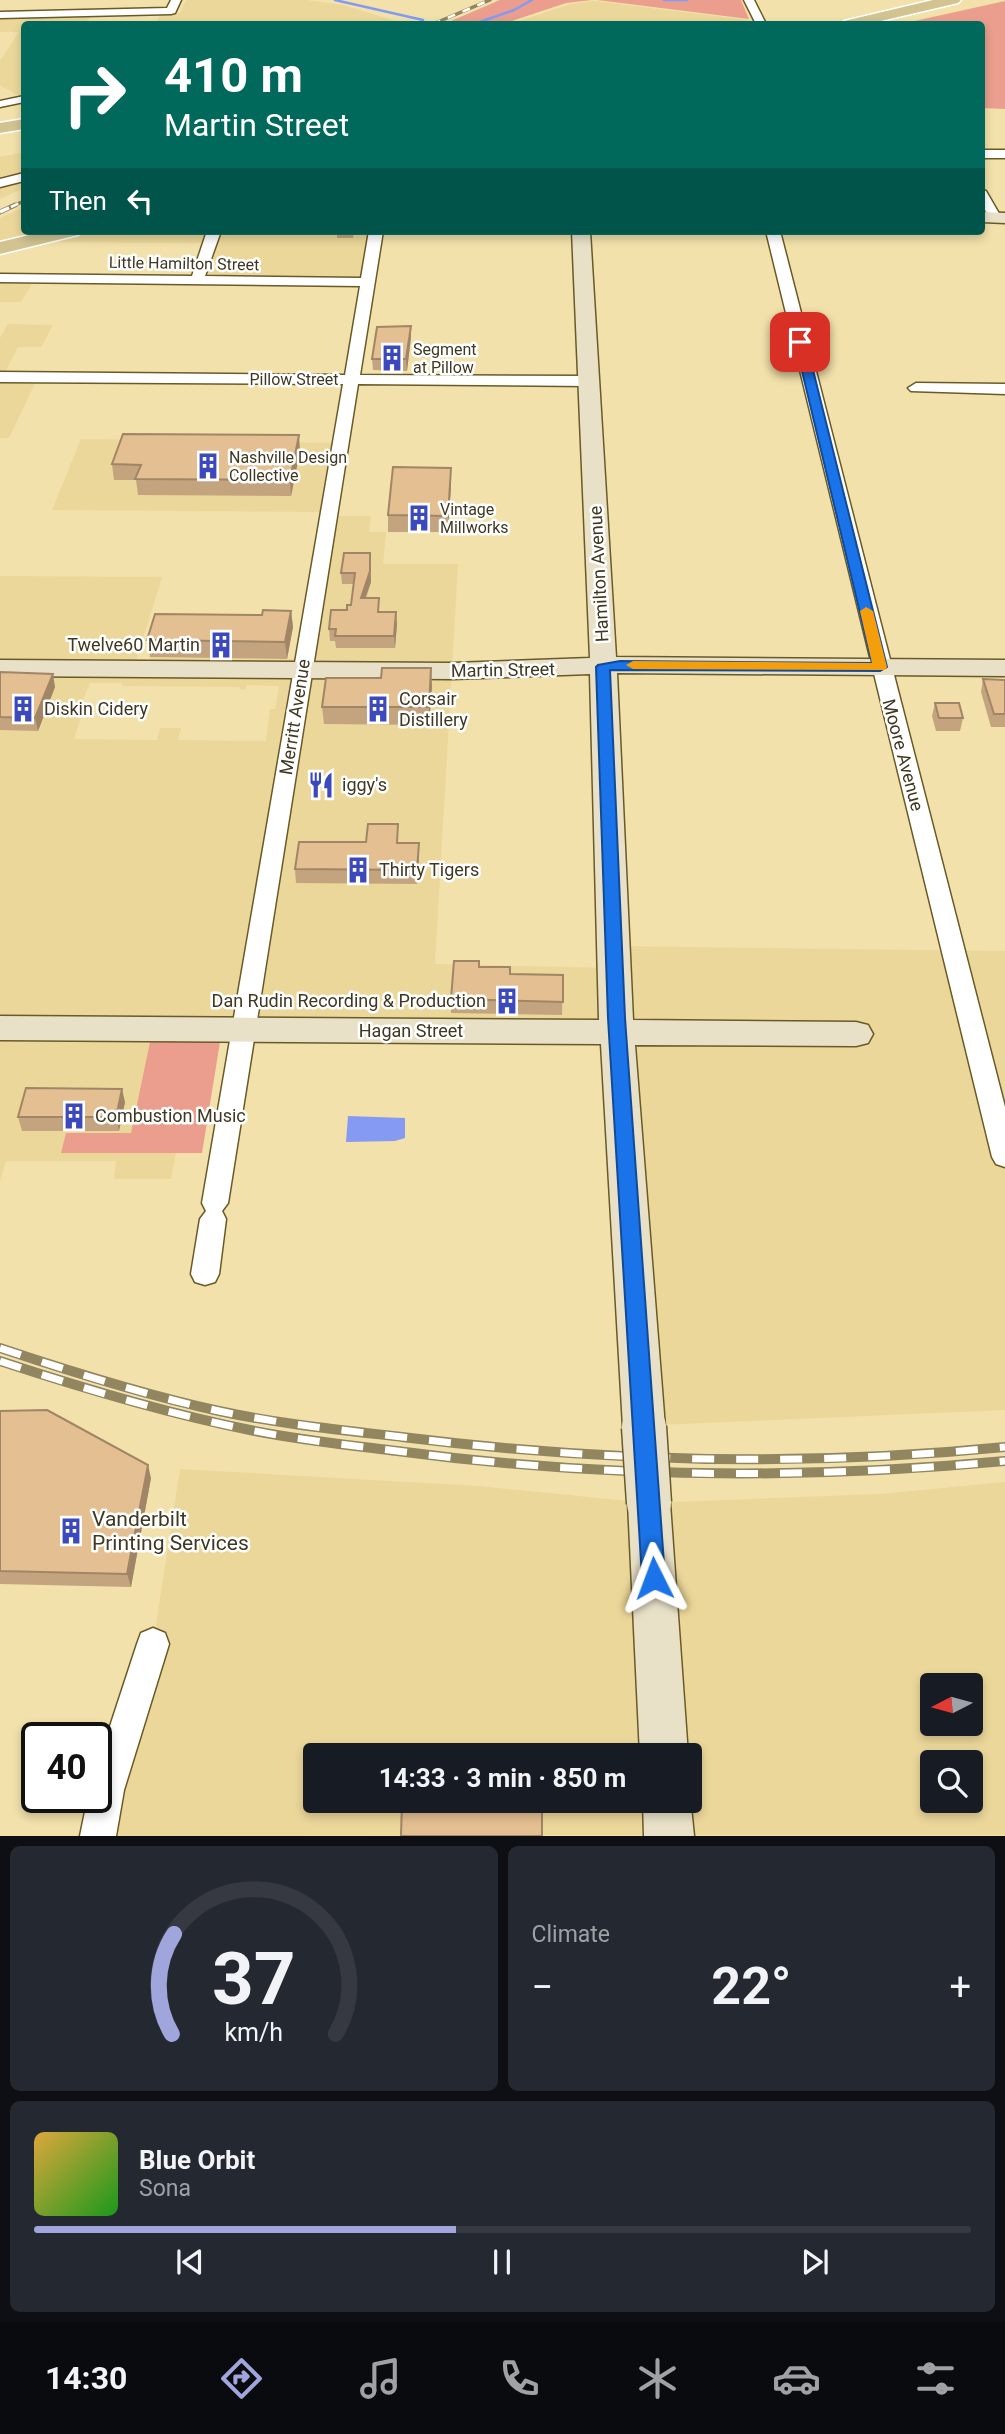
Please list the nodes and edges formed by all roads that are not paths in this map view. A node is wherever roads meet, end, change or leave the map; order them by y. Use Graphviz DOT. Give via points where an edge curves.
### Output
graph roads {
  1 [pos="749,0"];
  2 [pos="960,1"];
  3 [pos="173,5"];
  4 [pos="100,13"];
  5 [pos="0,15"];
  6 [pos="95,21"];
  7 [pos="760,21"];
  8 [pos="887,21"];
  9 [pos="21,100"];
  10 [pos="0,104"];
  11 [pos="21,124"];
  12 [pos="0,128"];
  13 [pos="985,154"];
  14 [pos="1005,154"];
  15 [pos="21,178"];
  16 [pos="0,183"];
  17 [pos="985,200"];
  18 [pos="994,217"];
  19 [pos="53,235"];
  20 [pos="213,235"];
  21 [pos="375,235"];
  22 [pos="581,235"];
  23 [pos="774,235"];
  24 [pos="0,247"];
  25 [pos="0,278"];
  26 [pos="197,280"];
  27 [pos="367,282"];
  28 [pos="0,377"];
  29 [pos="351,380"];
  30 [pos="589,382"];
  31 [pos="916,388"];
  32 [pos="1005,388"];
  33 [pos="603,667"];
  34 [pos="880,667"];
  35 [pos="0,668"];
  36 [pos="1005,668"];
  37 [pos="303,670"];
  38 [pos="0,1028"];
  39 [pos="244,1030"];
  40 [pos="617,1031"];
  41 [pos="856,1034"];
  42 [pos="1005,1157"];
  43 [pos="205,1274"];
  44 [pos="153,1644"];
  45 [pos="663,1743"];
  46 [pos="668,1813"];
  47 [pos="98,1836"];
  48 [pos="669,1836"];
  1 -- 7 [label="street"];
  2 -- 8 [label="main road"];
  3 -- 4 [label="street"];
  4 -- 5 [label="street"];
  4 -- 6 [label="street"];
  9 -- 10 [label="street"];
  11 -- 12 [label="main road"];
  13 -- 14 [label="street"];
  15 -- 16 [label="street"];
  17 -- 18 [label="street"];
  19 -- 24 [label="main road"];
  20 -- 26 [label="street"];
  21 -- 27 [label="street, Merritt Avenue"];
  22 -- 30 [label="street, Hamilton Avenue"];
  23 -- 34 [label="street, Moore Avenue"];
  25 -- 26 [label="street, Little Hamilton Street"];
  26 -- 27 [label="street, Little Hamilton Street"];
  27 -- 29 [label="street, Merritt Avenue"];
  28 -- 29 [label="street, Pillow Street"];
  29 -- 30 [label="street, Pillow Street"];
  29 -- 37 [label="street, Merritt Avenue"];
  30 -- 33 [label="street, Hamilton Avenue"];
  31 -- 32 [label="street"];
  33 -- 34 [label="street, Martin Street"];
  33 -- 37 [label="street, Martin Street"];
  33 -- 40 [label="street, Hamilton Avenue"];
  34 -- 36 [label="street, Martin Street"];
  34 -- 42 [label="street, Moore Avenue"];
  35 -- 37 [label="street, Martin Street"];
  37 -- 39 [label="street, Merritt Avenue"];
  38 -- 39 [label="street, Hagan Street"];
  39 -- 40 [label="street, Hagan Street"];
  39 -- 43 [label="street, Merritt Avenue"];
  40 -- 41 [label="street, Hagan Street"];
  40 -- 45 [label="street, Hamilton Avenue, bridge"];
  44 -- 47 [label="street" via="107,1790"];
  46 -- 48 [label="street"];
}
